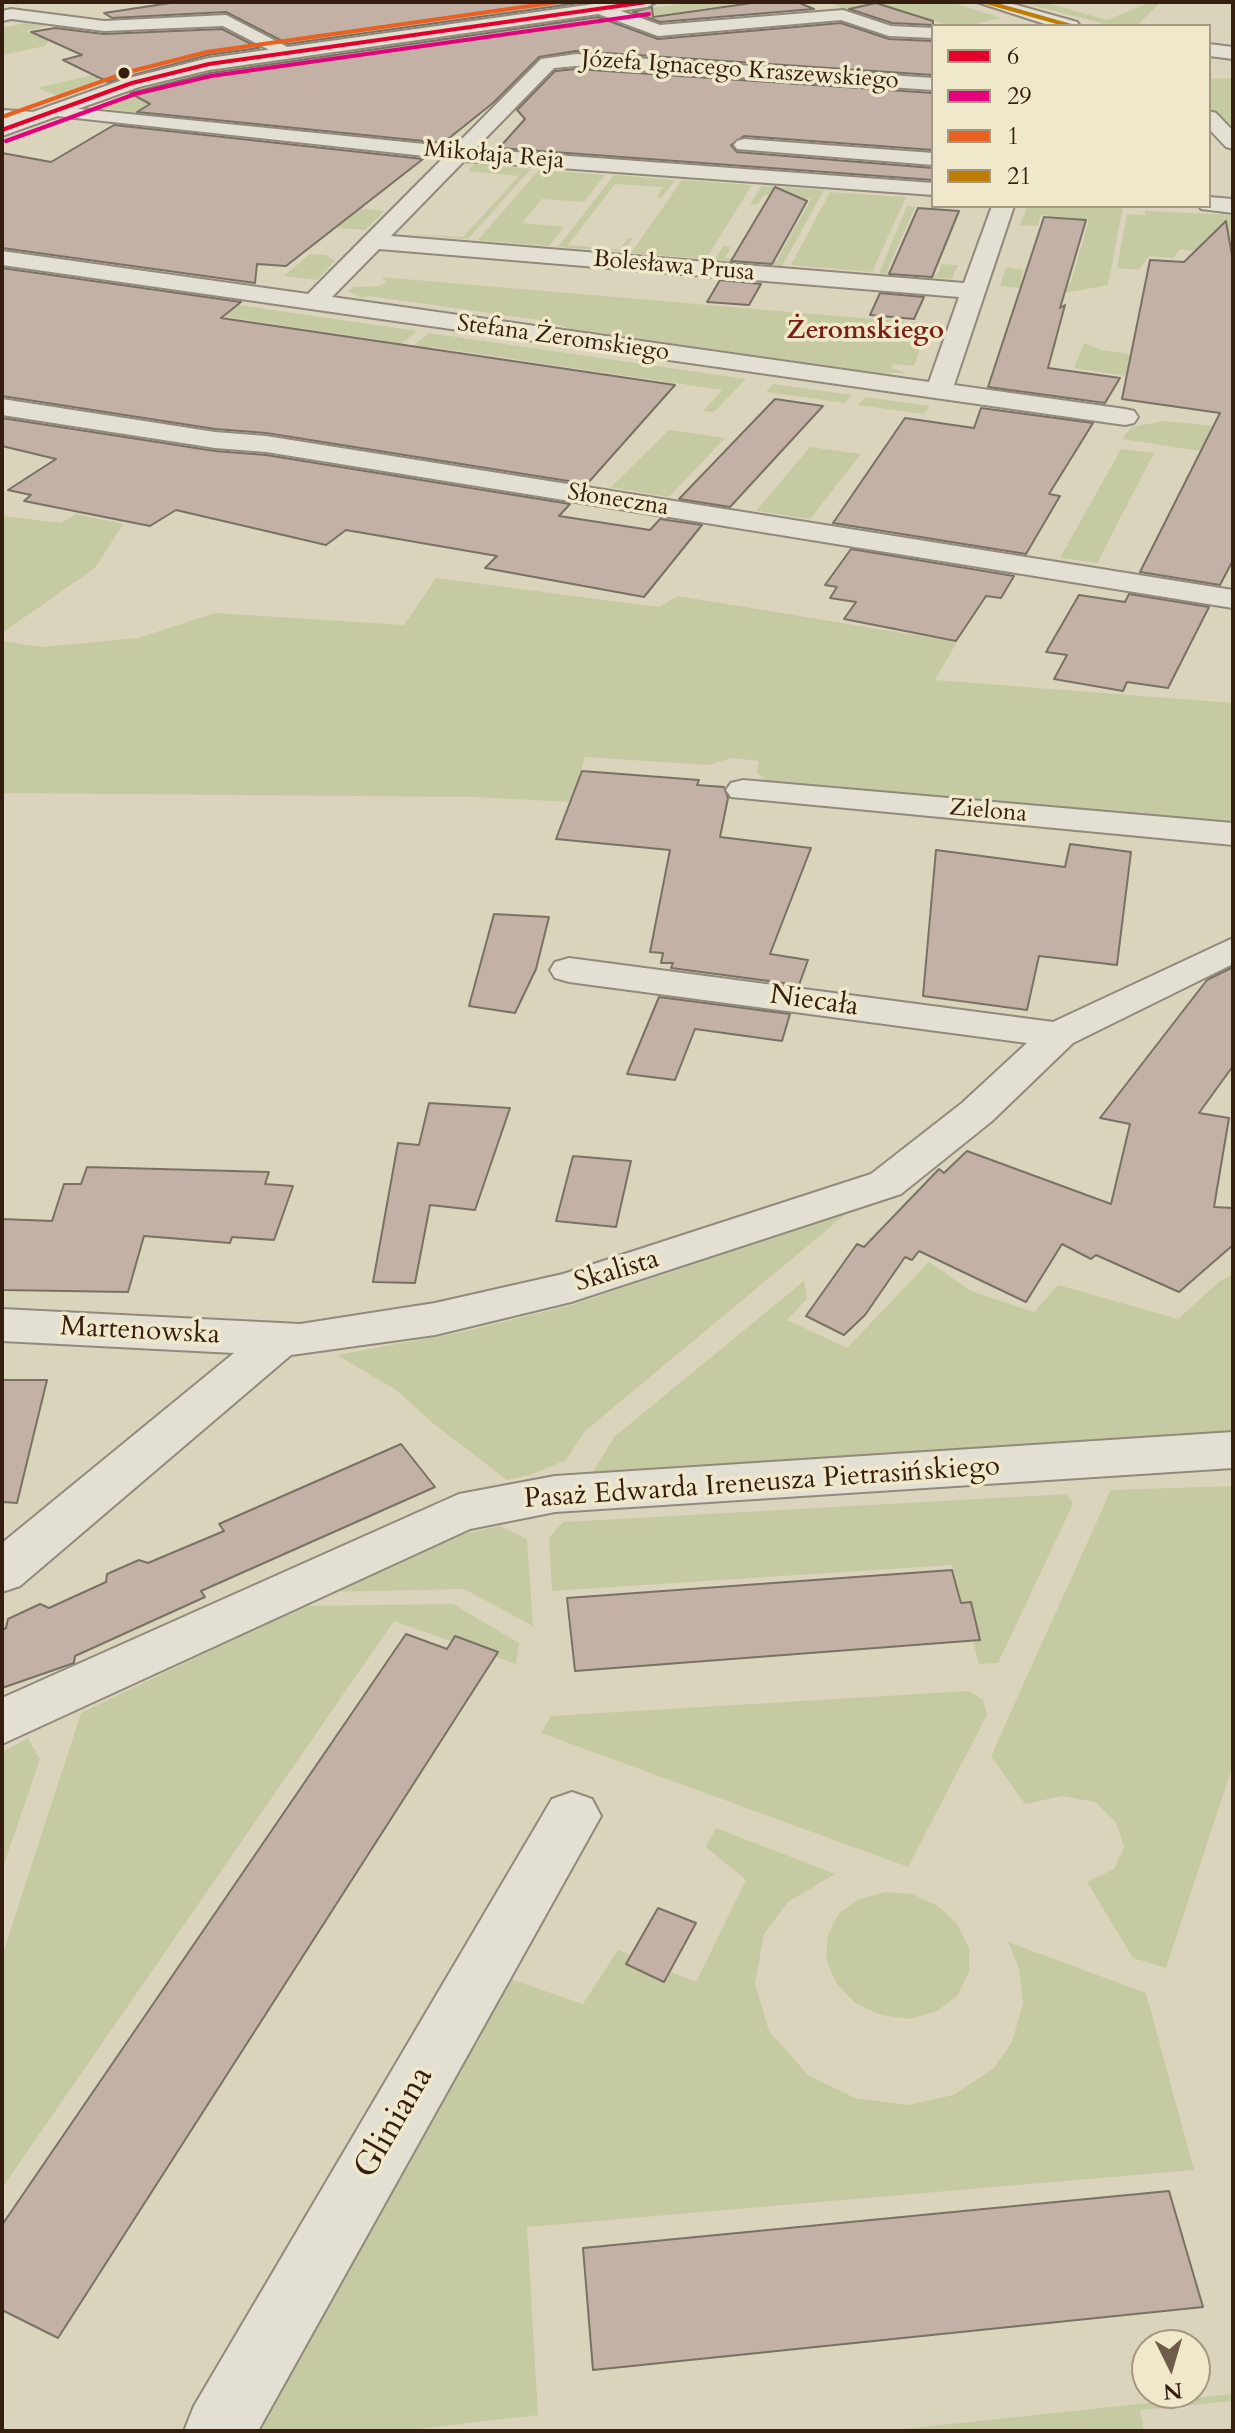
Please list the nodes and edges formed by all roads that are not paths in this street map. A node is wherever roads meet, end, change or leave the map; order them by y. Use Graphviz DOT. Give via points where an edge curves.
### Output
graph roads {
  1 [pos="50,2"];
  2 [pos="647,2"];
  3 [pos="986,2"];
  4 [pos="599,8"];
  5 [pos="6,15"];
  6 [pos="1058,24"];
  7 [pos="931,33"];
  8 [pos="1211,50"];
  9 [pos="286,51"];
  10 [pos="1233,53"];
  11 [pos="931,84"];
  12 [pos="57,110"];
  13 [pos="2,116"];
  14 [pos="35,118"];
  15 [pos="1211,119"];
  16 [pos="486,127"];
  17 [pos="516,129"];
  18 [pos="2,130"];
  19 [pos="722,143"];
  20 [pos="1233,143"];
  21 [pos="459,154"];
  22 [pos="931,159"];
  23 [pos="931,189"];
  24 [pos="1211,204"];
  25 [pos="1233,206"];
  26 [pos="1002,208"];
  27 [pos="376,242"];
  28 [pos="2,258"];
  29 [pos="971,291"];
  30 [pos="313,303"];
  31 [pos="939,391"];
  32 [pos="2,407"];
  33 [pos="1125,417"];
  34 [pos="1233,599"];
  35 [pos="743,790"];
  36 [pos="1233,834"];
  37 [pos="1233,949"];
  38 [pos="569,970"];
  39 [pos="1059,1035"];
  40 [pos="2,1325"];
  41 [pos="278,1341"];
  42 [pos="1233,1450"];
  43 [pos="2,1572"];
  44 [pos="2,1722"];
  45 [pos="572,1816"];
  46 [pos="219,2431"];
  1 -- 5 [label="street"];
  2 -- 4 [label="street"];
  3 -- 6 [label="street"];
  4 -- 7 [label="street" via="658,31 843,15 889,31"];
  4 -- 9 [label="street"];
  5 -- 9 [label="street" via="82,25 211,19 235,23"];
  8 -- 10 [label="street"];
  9 -- 12 [label="street" via="146,79"];
  11 -- 16 [label="street, Józefa Ignacego Kraszewskiego" via="576,60 548,63"];
  12 -- 14 [label="street"];
  12 -- 21 [label="street, Mikołaja Reja"];
  13 -- 14 [label="street"];
  14 -- 18 [label="street"];
  15 -- 20 [label="street"];
  16 -- 17 [label="street"];
  16 -- 21 [label="street"];
  19 -- 22 [label="street"];
  21 -- 23 [label="street, Mikołaja Reja"];
  21 -- 27 [label="street"];
  24 -- 25 [label="street"];
  26 -- 29 [label="street"];
  27 -- 29 [label="street, Bolesława Prusa"];
  27 -- 30 [label="street"];
  28 -- 30 [label="street, Stefana Żeromskiego"];
  29 -- 31 [label="street"];
  30 -- 31 [label="street, Stefana Żeromskiego"];
  31 -- 33 [label="street, Stefana Żeromskiego"];
  32 -- 34 [label="street, Słoneczna"];
  35 -- 36 [label="street, Zielona"];
  37 -- 39 [label="street, Skalista"];
  38 -- 39 [label="street, Niecała"];
  39 -- 41 [label="street, Skalista" via="977,1112 886,1184 571,1287 435,1319"];
  40 -- 41 [label="street, Martenowska"];
  41 -- 43 [label="street"];
  42 -- 44 [label="street, Pasaż Edwarda Ireneusza Pietrasińskiego" via="555,1494 473,1510"];
  45 -- 46 [label="street, Gliniana"];
}
